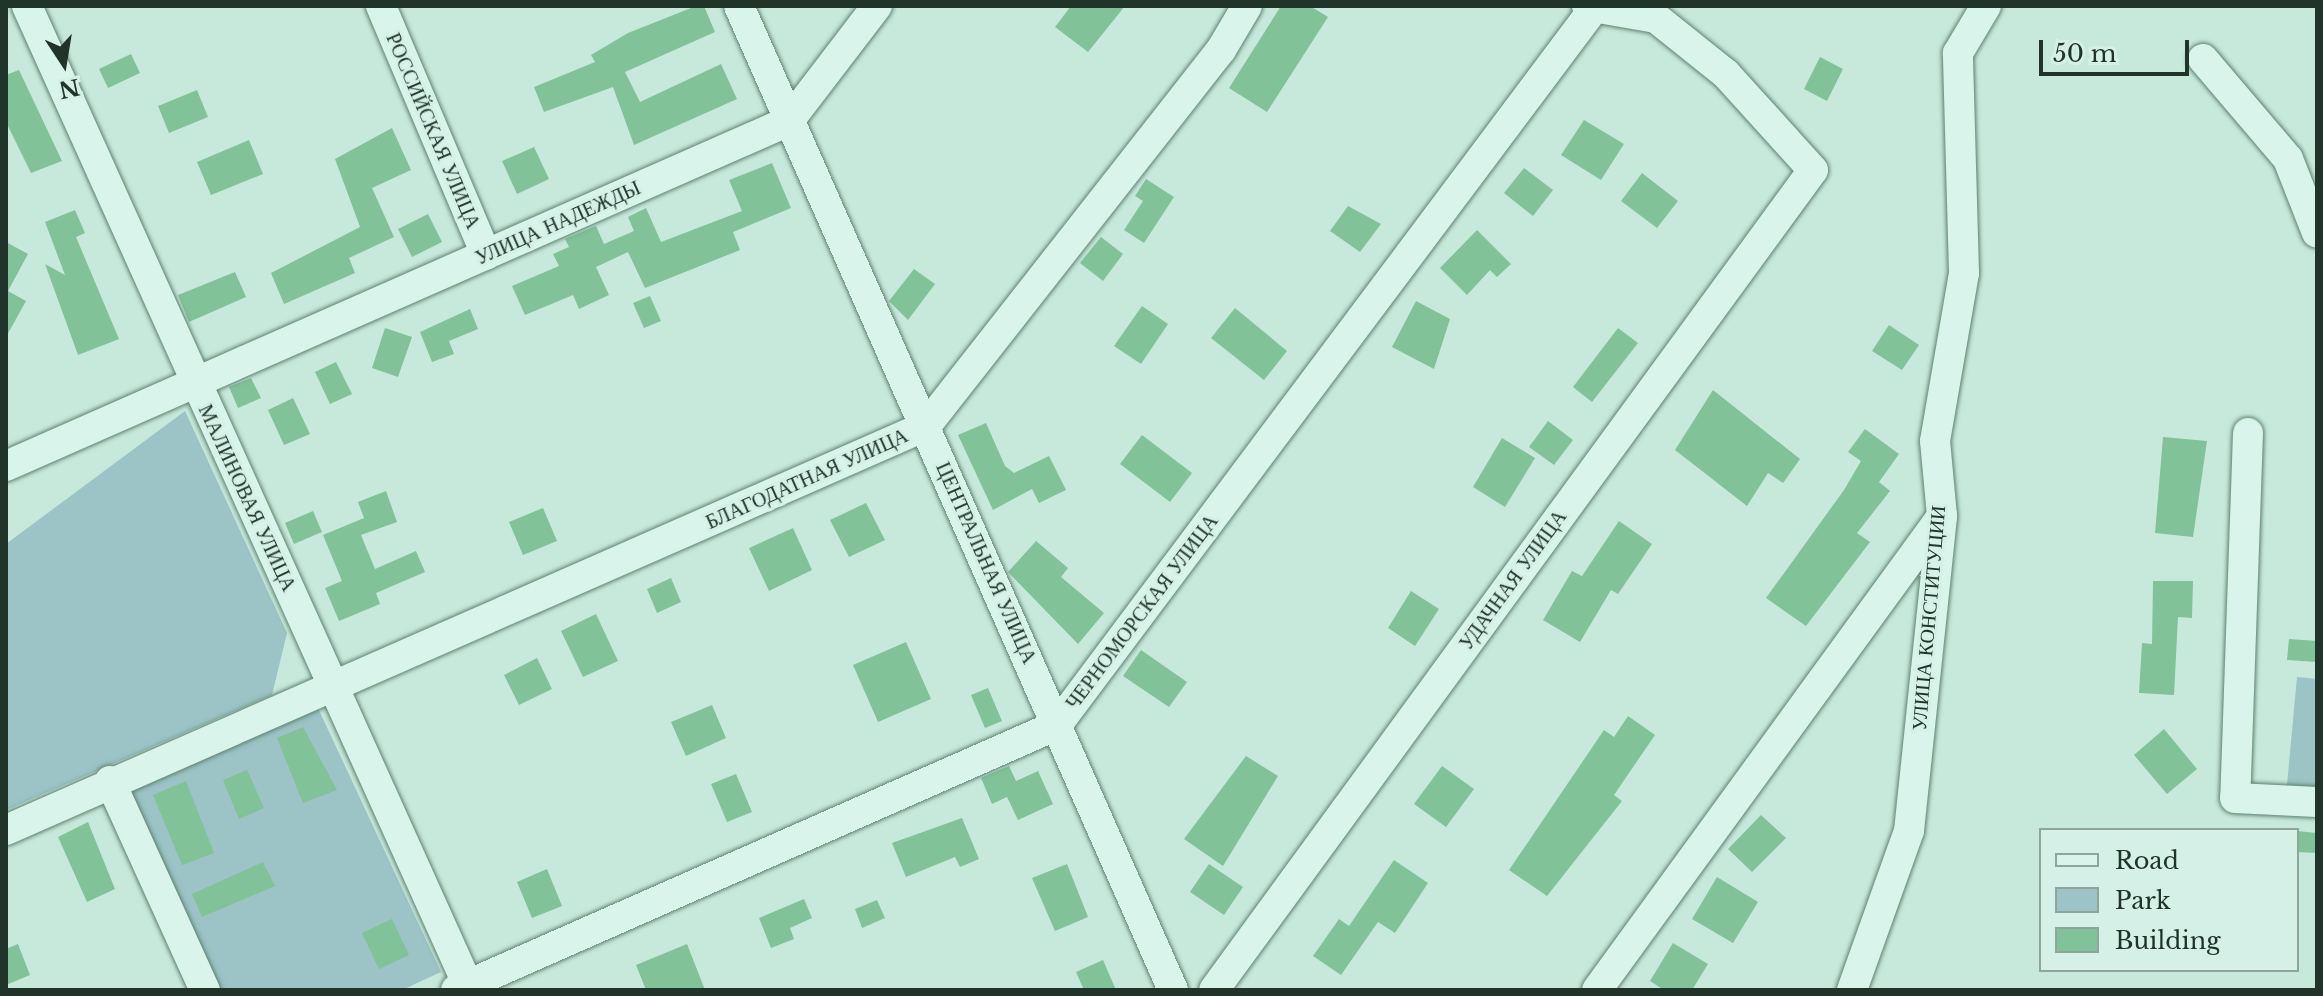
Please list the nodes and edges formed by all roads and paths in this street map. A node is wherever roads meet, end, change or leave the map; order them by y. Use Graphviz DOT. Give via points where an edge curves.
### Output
graph roads {
  1 [pos="27,6"];
  2 [pos="381,6"];
  3 [pos="739,6"];
  4 [pos="877,6"];
  5 [pos="1247,6"];
  6 [pos="1986,6"];
  7 [pos="1589,8"];
  8 [pos="2203,59"];
  9 [pos="789,121"];
  10 [pos="2317,233"];
  11 [pos="486,255"];
  12 [pos="194,385"];
  13 [pos="926,426"];
  14 [pos="2248,433"];
  15 [pos="6,466"];
  16 [pos="1942,516"];
  17 [pos="335,687"];
  18 [pos="1057,725"];
  19 [pos="110,781"];
  20 [pos="2317,802"];
  21 [pos="6,830"];
  22 [pos="465,988"];
  23 [pos="205,990"];
  24 [pos="1173,990"];
  25 [pos="1214,990"];
  26 [pos="1597,990"];
  27 [pos="1852,990"];
  1 -- 12 [label="street, МАЛИНОВАЯ УЛИЦА"];
  2 -- 11 [label="street, РОССИЙСКАЯ УЛИЦА"];
  3 -- 9 [label="street, ЦЕНТРАЛЬНАЯ УЛИЦА"];
  4 -- 9 [label="street, УЛИЦА НАДЕЖДЫ"];
  5 -- 13 [label="street, БЛАГОДАТНАЯ УЛИЦА" via="1221,50"];
  6 -- 16 [label="street, УЛИЦА КОНСТИТУЦИИ" via="1958,53 1964,273 1935,441"];
  7 -- 18 [label="street, ЧЕРНОМОРСКАЯ УЛИЦА"];
  7 -- 25 [label="street, УДАЧНАЯ УЛИЦА" via="1656,18 1726,74 1813,170"];
  8 -- 10 [label="street" via="2288,159"];
  9 -- 11 [label="street, УЛИЦА НАДЕЖДЫ"];
  9 -- 13 [label="street, ЦЕНТРАЛЬНАЯ УЛИЦА"];
  11 -- 12 [label="street, УЛИЦА НАДЕЖДЫ"];
  12 -- 15 [label="street, УЛИЦА НАДЕЖДЫ"];
  12 -- 17 [label="street, МАЛИНОВАЯ УЛИЦА"];
  13 -- 17 [label="street, БЛАГОДАТНАЯ УЛИЦА"];
  13 -- 18 [label="street, ЦЕНТРАЛЬНАЯ УЛИЦА"];
  14 -- 20 [label="street" via="2235,798"];
  16 -- 26 [label="street"];
  16 -- 27 [label="street, УЛИЦА КОНСТИТУЦИИ" via="1909,831"];
  17 -- 19 [label="street, БЛАГОДАТНАЯ УЛИЦА"];
  17 -- 22 [label="street, МАЛИНОВАЯ УЛИЦА"];
  18 -- 22 [label="street, ЧЕРНОМОРСКАЯ УЛИЦА"];
  18 -- 24 [label="street, ЦЕНТРАЛЬНАЯ УЛИЦА"];
  19 -- 21 [label="street, БЛАГОДАТНАЯ УЛИЦА"];
  19 -- 23 [label="street"];
}
